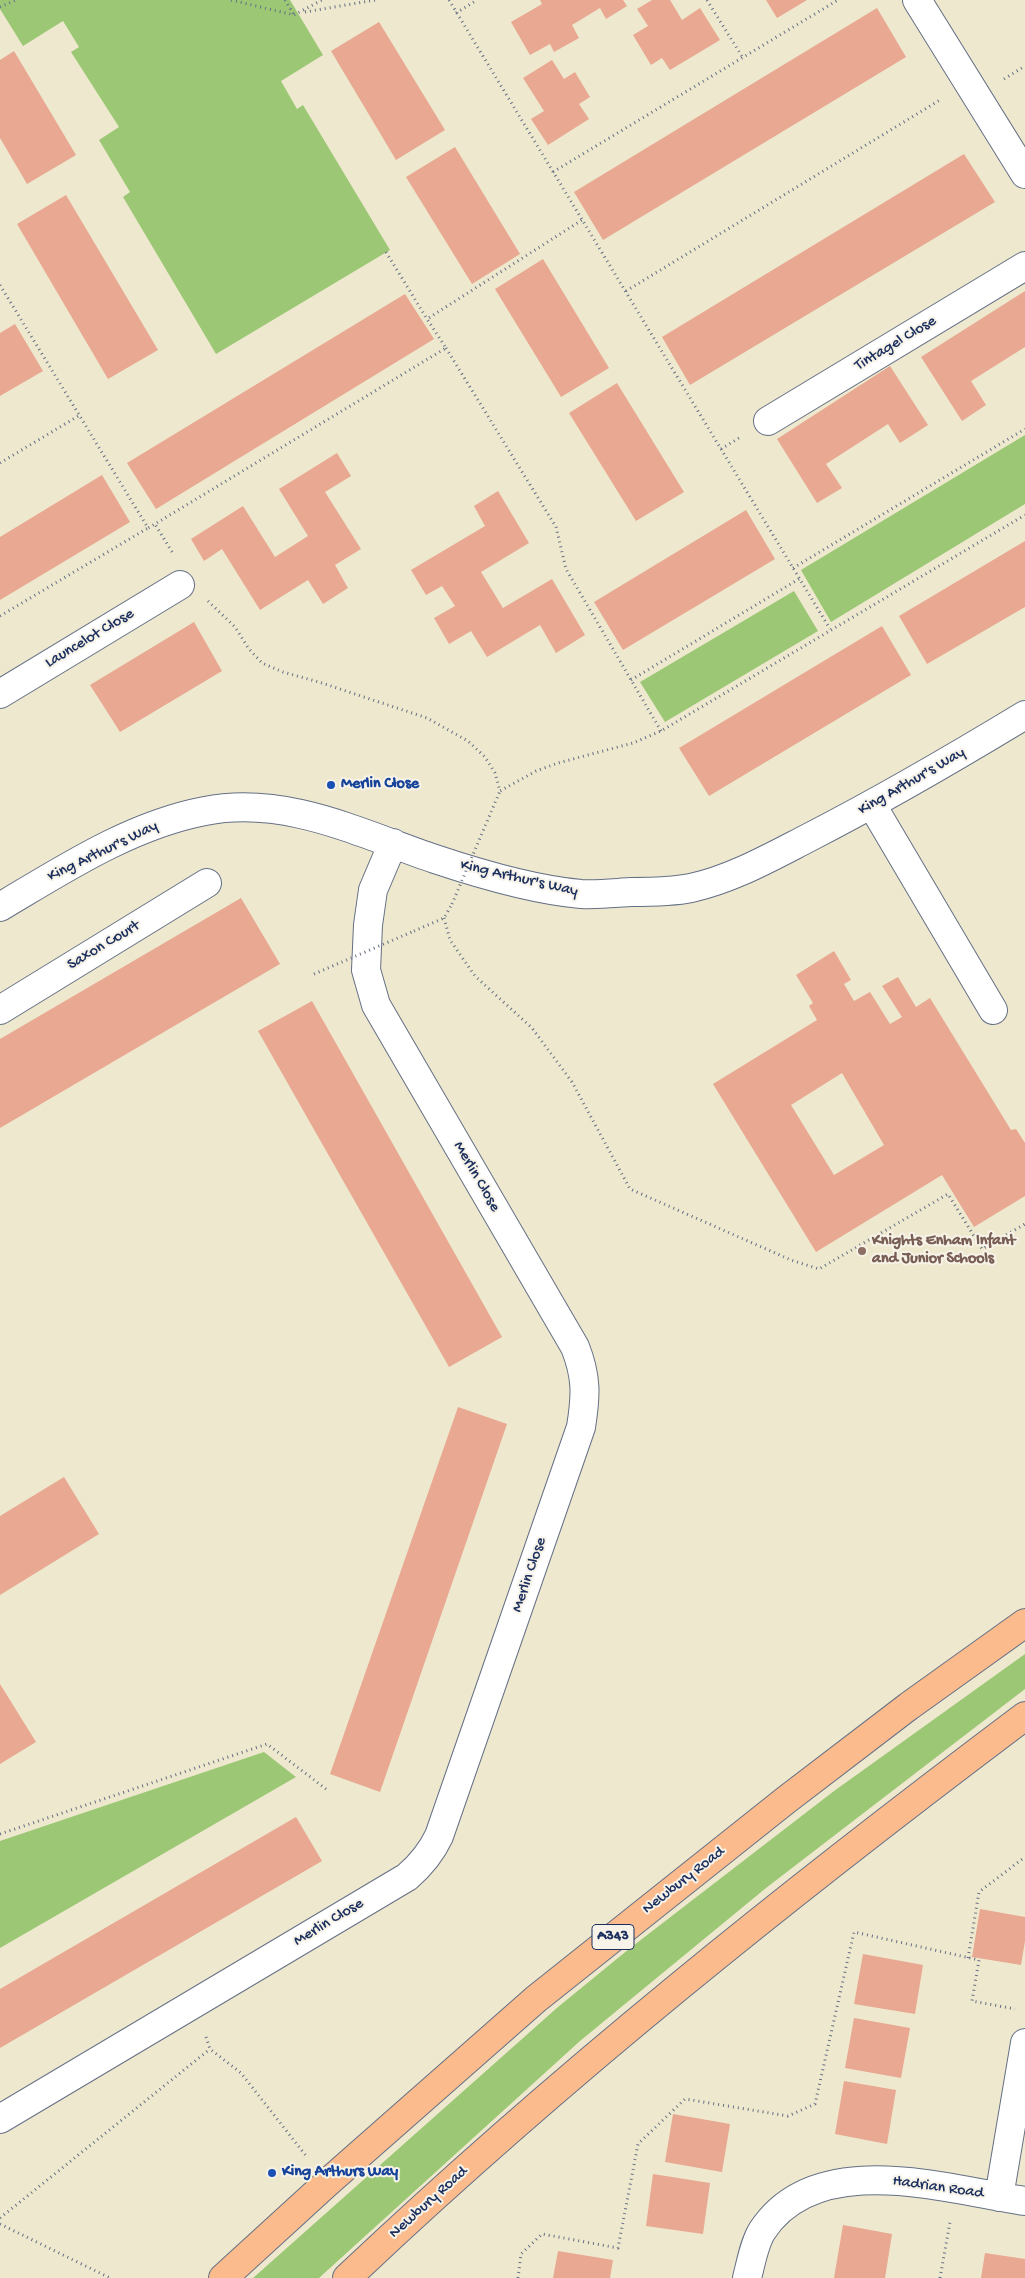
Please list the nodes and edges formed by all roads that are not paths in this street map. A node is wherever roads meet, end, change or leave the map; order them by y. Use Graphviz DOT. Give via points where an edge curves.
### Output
graph roads {
  1 [pos="917,0"];
  2 [pos="1025,174"];
  3 [pos="1025,266"];
  4 [pos="768,421"];
  5 [pos="184,583"];
  6 [pos="0,694"];
  7 [pos="1025,715"];
  8 [pos="872,806"];
  9 [pos="393,842"];
  10 [pos="207,883"];
  11 [pos="0,907"];
  12 [pos="0,1010"];
  13 [pos="993,1010"];
  14 [pos="1025,1623"];
  15 [pos="1025,1716"];
  16 [pos="1025,2043"];
  17 [pos="0,2119"];
  18 [pos="1012,2199"];
  19 [pos="223,2278"];
  20 [pos="347,2278"];
  21 [pos="747,2278"];
  1 -- 2 [label="street"];
  3 -- 4 [label="street, Tintagel Close"];
  5 -- 6 [label="street, Launcelot Close"];
  7 -- 8 [label="street, King Arthur's Way"];
  8 -- 9 [label="street, King Arthur's Way" via="724,878 691,888 654,892 582,894 542,887 435,859"];
  8 -- 13 [label="street"];
  9 -- 11 [label="street, King Arthur's Way" via="339,823 304,815 244,807 206,810 129,836"];
  9 -- 17 [label="street, Merlin Close" via="374,890 368,925 366,970 376,1005 576,1347 586,1384 581,1427 443,1826 432,1851 420,1866 407,1877"];
  10 -- 12 [label="street, Saxon Court"];
  14 -- 19 [label="main road, Newbury Road / A343" via="901,1712 536,1999"];
  15 -- 20 [label="main road, Newbury Road" via="774,1910 624,2034 488,2149"];
  16 -- 18 [label="street, Hadrian Road"];
  18 -- 21 [label="street, Hadrian Road" via="908,2181 861,2180 812,2190 792,2201 762,2232"];
}
